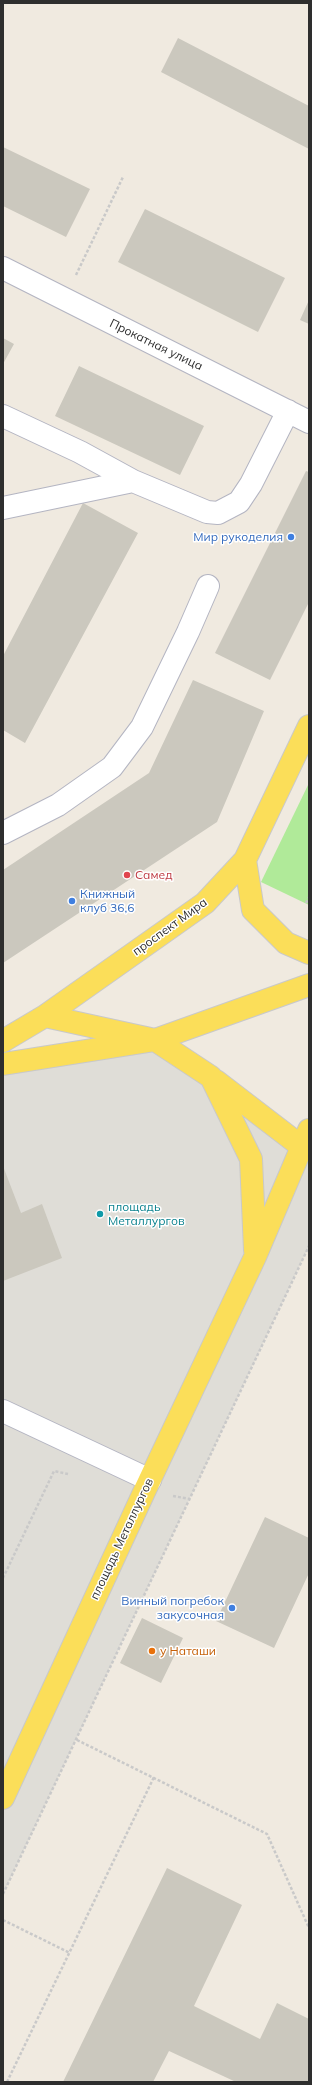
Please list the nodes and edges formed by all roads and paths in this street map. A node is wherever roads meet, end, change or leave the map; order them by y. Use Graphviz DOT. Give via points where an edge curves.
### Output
graph roads {
  1 [pos="123,178"];
  2 [pos="3,268"];
  3 [pos="72,282"];
  4 [pos="288,411"];
  5 [pos="3,416"];
  6 [pos="309,422"];
  7 [pos="133,480"];
  8 [pos="3,508"];
  9 [pos="208,586"];
  10 [pos="309,726"];
  11 [pos="3,833"];
  12 [pos="245,860"];
  13 [pos="309,897"];
  14 [pos="306,903"];
  15 [pos="309,953"];
  16 [pos="309,985"];
  17 [pos="45,1016"];
  18 [pos="155,1040"];
  19 [pos="3,1041"];
  20 [pos="3,1064"];
  21 [pos="211,1077"];
  22 [pos="307,1144"];
  23 [pos="309,1246"];
  24 [pos="255,1257"];
  25 [pos="3,1411"];
  26 [pos="69,1474"];
  27 [pos="147,1485"];
  28 [pos="190,1499"];
  29 [pos="3,1578"];
  30 [pos="77,1740"];
  31 [pos="154,1777"];
  32 [pos="3,1798"];
  33 [pos="3,1894"];
  34 [pos="3,1920"];
  35 [pos="309,1928"];
  36 [pos="70,1953"];
  37 [pos="7,2082"];
  1 -- 3 [label="path"];
  2 -- 4 [label="street, Прокатная улица"];
  4 -- 6 [label="street, Прокатная улица"];
  4 -- 7 [label="street" via="239,502 218,513 207,512"];
  5 -- 7 [label="street"];
  7 -- 8 [label="street"];
  9 -- 11 [label="street" via="142,727 112,767 58,805"];
  10 -- 12 [label="main road, проспект Мира"];
  12 -- 15 [label="main road" via="253,910 286,943"];
  12 -- 17 [label="main road, проспект Мира" via="205,903"];
  13 -- 14 [label="path"];
  16 -- 18 [label="main road"];
  17 -- 18 [label="main road"];
  17 -- 19 [label="main road, проспект Мира"];
  18 -- 20 [label="main road"];
  18 -- 21 [label="main road"];
  21 -- 22 [label="main road"];
  21 -- 24 [label="main road, площадь Металлургов" via="251,1159"];
  22 -- 24 [label="main road"];
  23 -- 28 [label="path"];
  24 -- 27 [label="main road, площадь Металлургов"];
  25 -- 27 [label="street"];
  26 -- 29 [label="path" via="54,1471"];
  27 -- 28 [label="path"];
  27 -- 32 [label="main road, площадь Металлургов"];
  28 -- 30 [label="path"];
  30 -- 31 [label="path"];
  30 -- 33 [label="path"];
  31 -- 35 [label="path" via="268,1834"];
  31 -- 36 [label="path"];
  34 -- 36 [label="path"];
  36 -- 37 [label="path"];
}
